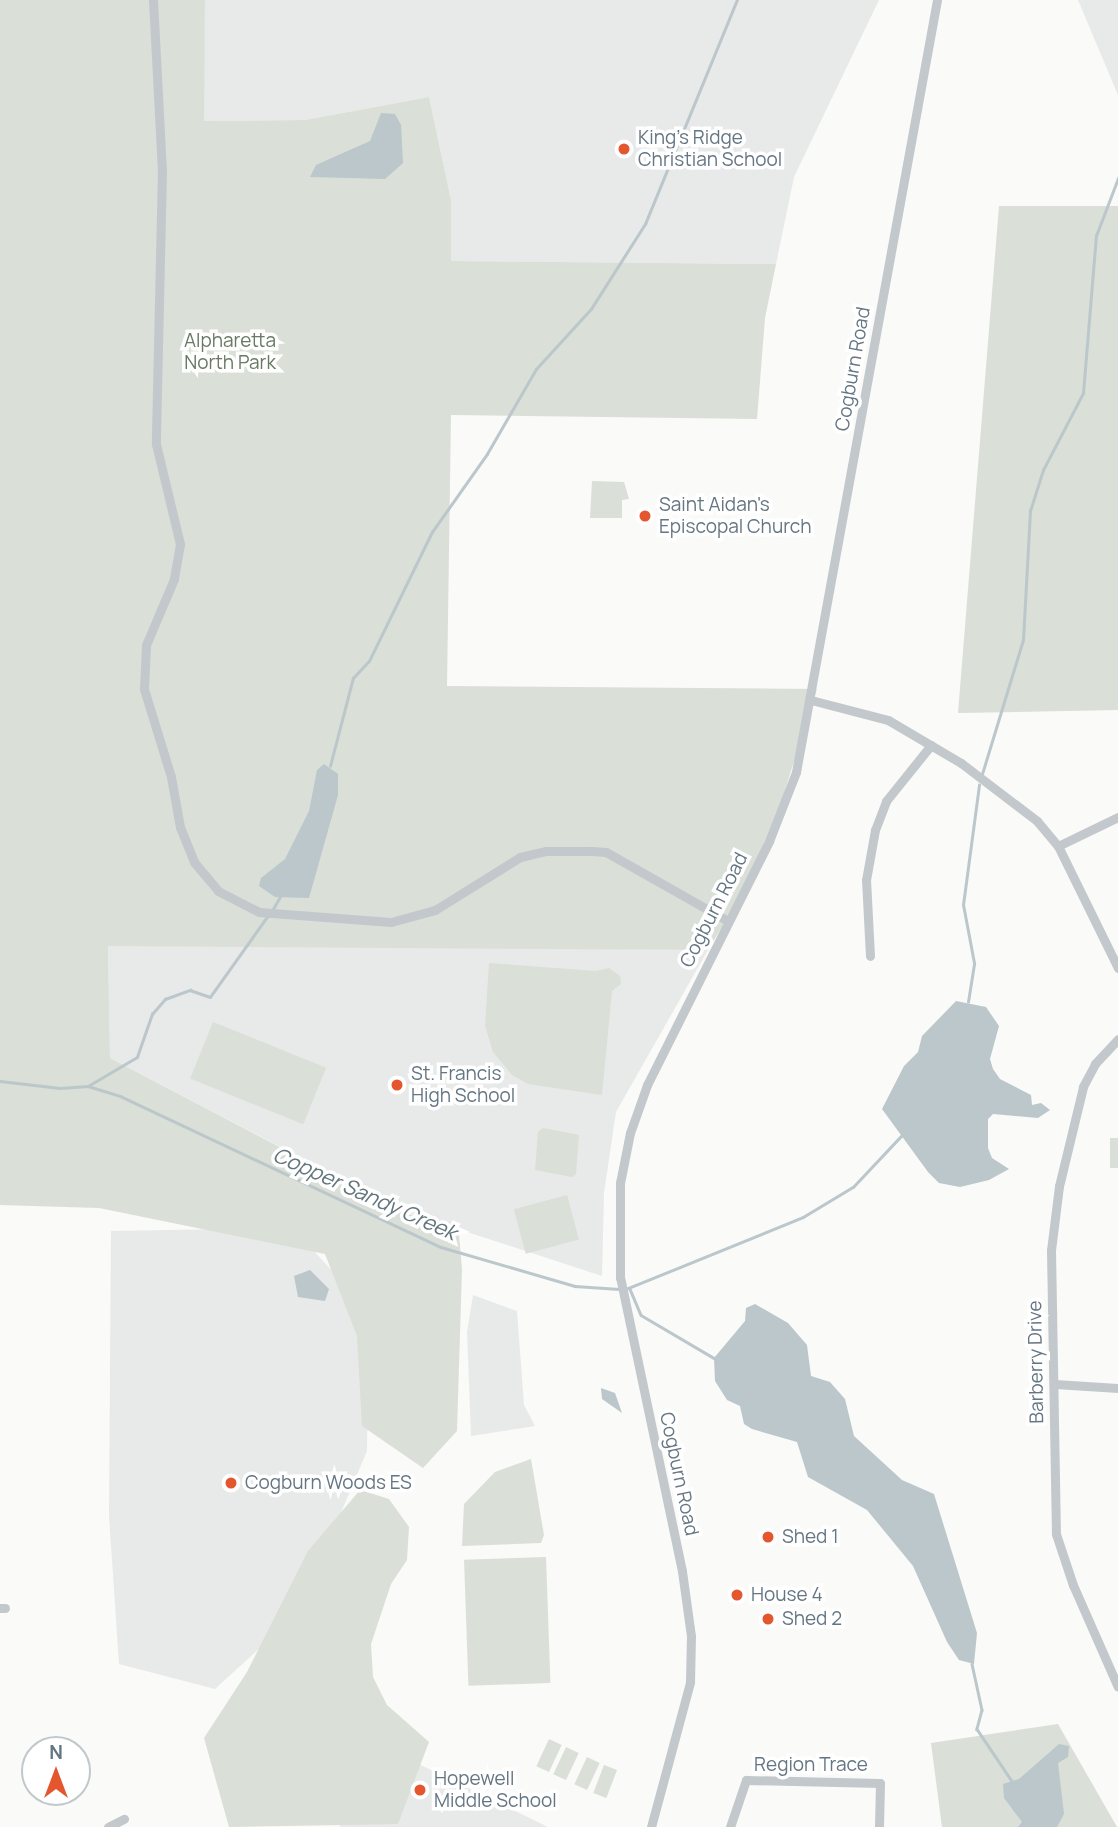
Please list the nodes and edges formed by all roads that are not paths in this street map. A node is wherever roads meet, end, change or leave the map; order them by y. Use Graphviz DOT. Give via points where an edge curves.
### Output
graph roads {
  1 [pos="153,0"];
  2 [pos="937,0"];
  3 [pos="811,699"];
  4 [pos="930,745"];
  5 [pos="1118,817"];
  6 [pos="1058,846"];
  7 [pos="728,921"];
  8 [pos="870,956"];
  9 [pos="1118,968"];
  10 [pos="1118,1039"];
  11 [pos="1055,1384"];
  12 [pos="1118,1388"];
  13 [pos="1118,1687"];
  14 [pos="124,1819"];
  15 [pos="108,1827"];
  16 [pos="651,1827"];
  17 [pos="730,1827"];
  18 [pos="879,1827"];
  1 -- 7 [label="street" via="162,170 156,444 180,548 174,579 149,632 144,689 180,827 194,862 218,891 259,912 391,922 435,910 520,857 564,850 606,852"];
  2 -- 3 [label="street, Cogburn Road"];
  3 -- 4 [label="street" via="888,720"];
  3 -- 7 [label="street, Cogburn Road" via="786,800"];
  4 -- 6 [label="street" via="1004,794"];
  4 -- 8 [label="street" via="886,801 875,830 866,880"];
  5 -- 6 [label="street"];
  6 -- 9 [label="street"];
  7 -- 16 [label="street, Cogburn Road" via="647,1085 620,1182 620,1278 682,1571 691,1636 690,1682"];
  10 -- 11 [label="street, Barberry Drive" via="1095,1064 1083,1087 1059,1186 1051,1250"];
  11 -- 12 [label="street"];
  11 -- 13 [label="street, Barberry Drive" via="1056,1534"];
  14 -- 15 [label="street"];
  17 -- 18 [label="street, Region Trace" via="746,1780 880,1783"];
}
